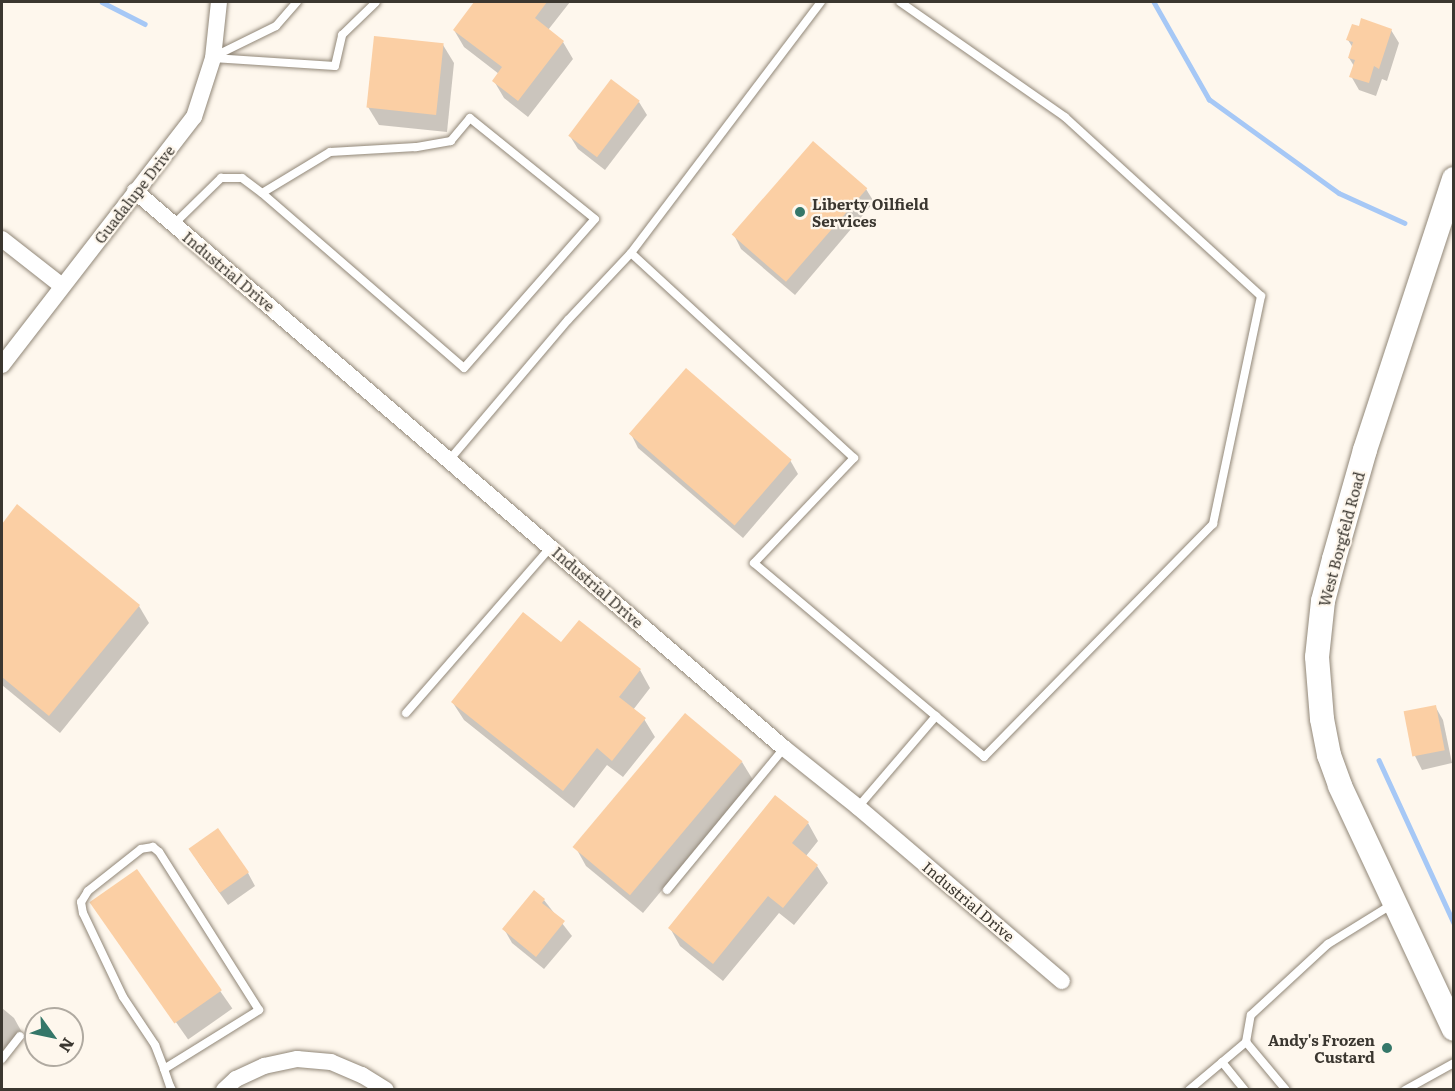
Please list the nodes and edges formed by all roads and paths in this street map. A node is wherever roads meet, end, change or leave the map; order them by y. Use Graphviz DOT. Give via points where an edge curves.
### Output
graph roads {
  1 [pos="219,2"];
  2 [pos="297,2"];
  3 [pos="376,2"];
  4 [pos="821,2"];
  5 [pos="900,2"];
  6 [pos="213,58"];
  7 [pos="1454,179"];
  8 [pos="135,191"];
  9 [pos="262,193"];
  10 [pos="174,224"];
  11 [pos="2,239"];
  12 [pos="631,253"];
  13 [pos="62,286"];
  14 [pos="2,365"];
  15 [pos="450,459"];
  16 [pos="551,547"];
  17 [pos="406,713"];
  18 [pos="936,716"];
  19 [pos="784,748"];
  20 [pos="858,807"];
  21 [pos="667,890"];
  22 [pos="1394,903"];
  23 [pos="1062,981"];
  24 [pos="1454,1029"];
  25 [pos="20,1036"];
  26 [pos="1246,1042"];
  27 [pos="2,1059"];
  28 [pos="1222,1062"];
  29 [pos="1454,1063"];
  30 [pos="164,1069"];
  31 [pos="172,1089"];
  32 [pos="224,1089"];
  33 [pos="386,1089"];
  34 [pos="1189,1089"];
  35 [pos="1245,1089"];
  36 [pos="1286,1089"];
  37 [pos="1405,1089"];
  1 -- 6 [label="street, Guadalupe Drive"];
  2 -- 6 [label="lane" via="276,26"];
  3 -- 6 [label="lane" via="342,34 335,66"];
  4 -- 12 [label="lane"];
  5 -- 18 [label="lane" via="1065,117 1261,296 1213,524 984,757"];
  6 -- 8 [label="street, Guadalupe Drive" via="194,117"];
  7 -- 22 [label="street, West Borgfeld Road" via="1365,450 1323,601 1317,657 1329,754"];
  8 -- 10 [label="street, Industrial Drive"];
  8 -- 13 [label="street, Guadalupe Drive"];
  9 -- 9 [label="lane" via="464,368 595,219 470,118 451,141 330,152"];
  9 -- 10 [label="lane" via="242,178 221,178"];
  10 -- 15 [label="street, Industrial Drive"];
  11 -- 13 [label="street"];
  12 -- 15 [label="lane" via="568,320"];
  12 -- 18 [label="lane" via="854,458 754,562"];
  13 -- 14 [label="street, Guadalupe Drive" via="9,349"];
  15 -- 16 [label="street, Industrial Drive"];
  16 -- 17 [label="lane"];
  16 -- 19 [label="street, Industrial Drive"];
  18 -- 20 [label="lane"];
  19 -- 20 [label="street, Industrial Drive"];
  19 -- 21 [label="lane"];
  20 -- 23 [label="street, Industrial Drive"];
  22 -- 24 [label="street, West Borgfeld Road"];
  22 -- 26 [label="lane" via="1328,944 1251,1015"];
  25 -- 27 [label="lane"];
  26 -- 28 [label="lane"];
  26 -- 36 [label="lane"];
  28 -- 34 [label="lane"];
  28 -- 35 [label="lane"];
  29 -- 37 [label="lane"];
  30 -- 30 [label="lane" via="155,1045 123,997 81,902 88,891 141,849 153,847 259,1010"];
  30 -- 31 [label="lane"];
  32 -- 33 [label="street" via="264,1066 297,1059 331,1062"];
}
